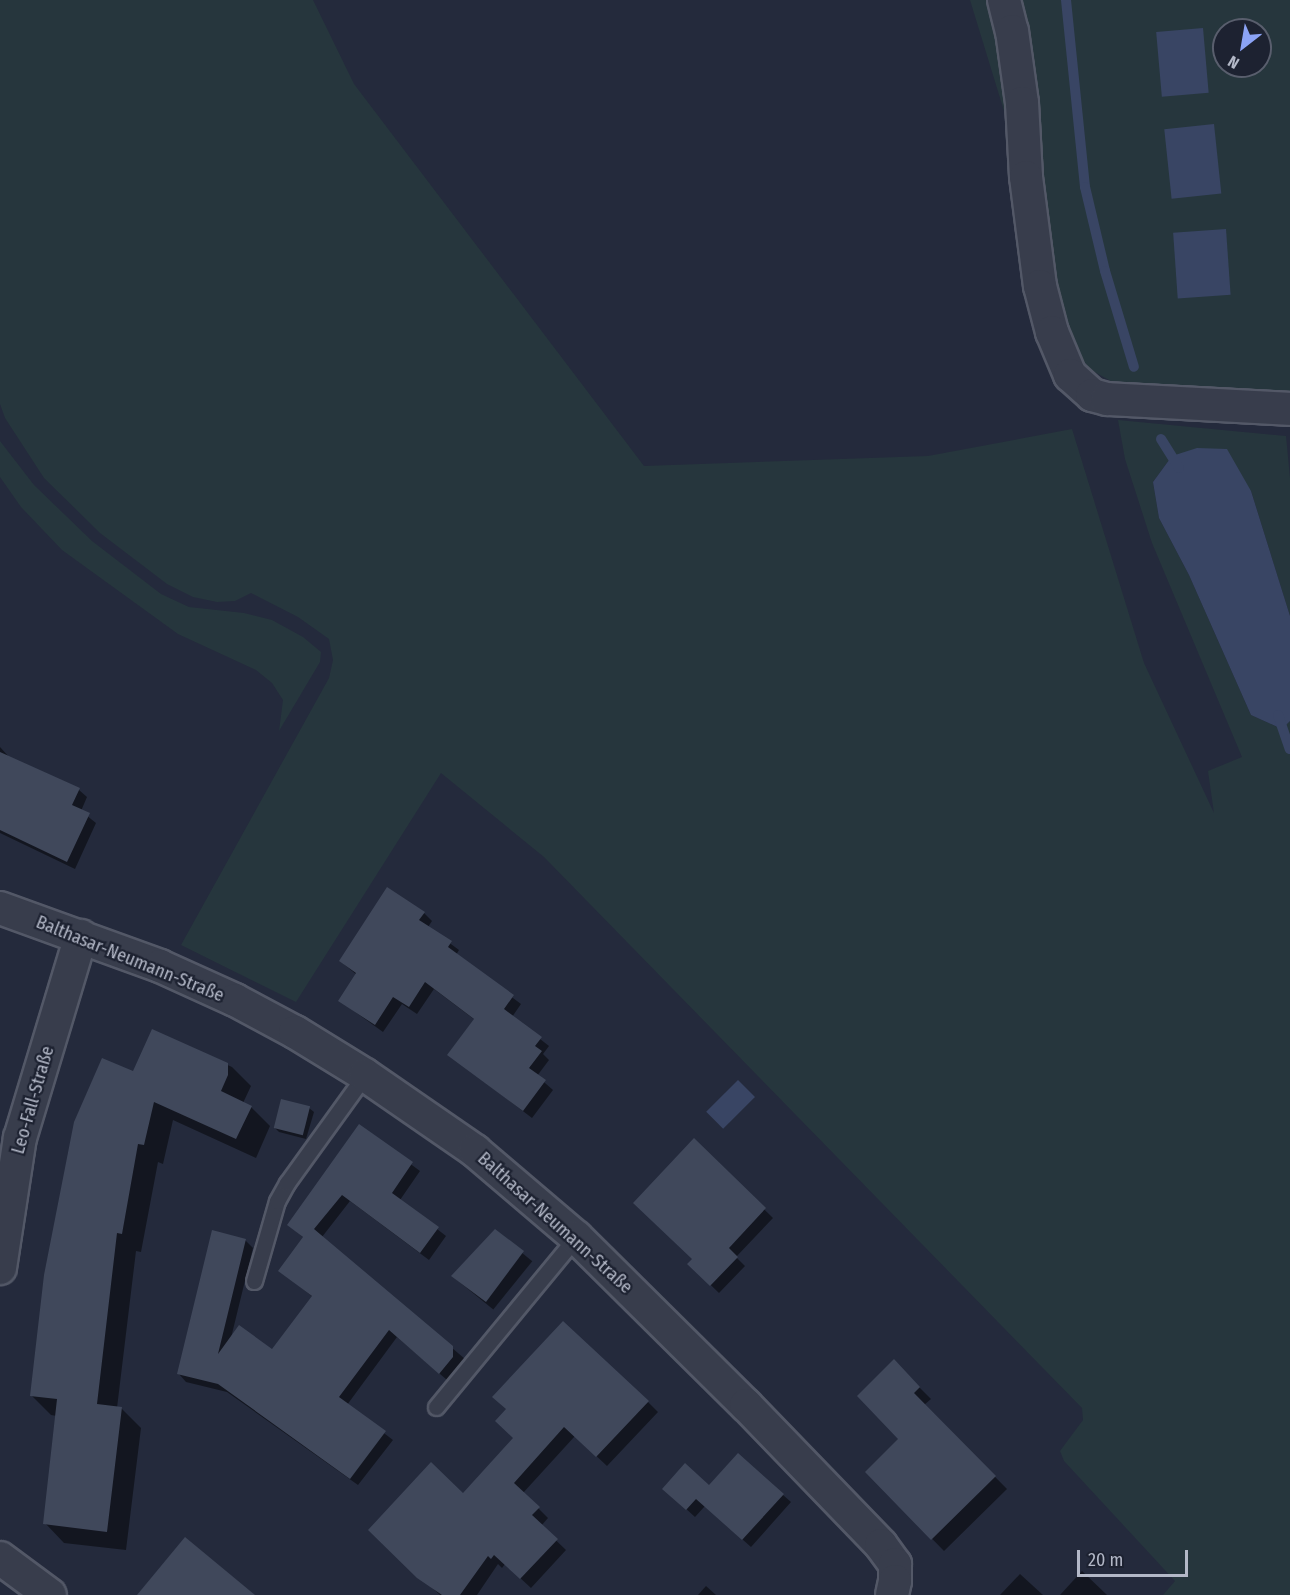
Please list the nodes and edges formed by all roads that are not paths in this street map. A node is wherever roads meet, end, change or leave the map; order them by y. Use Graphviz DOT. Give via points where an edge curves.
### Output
graph roads {
  1 [pos="1004,0"];
  2 [pos="1290,409"];
  3 [pos="0,908"];
  4 [pos="81,936"];
  5 [pos="365,1075"];
  6 [pos="576,1237"];
  7 [pos="0,1268"];
  8 [pos="254,1281"];
  9 [pos="436,1407"];
  10 [pos="0,1558"];
  11 [pos="894,1588"];
  12 [pos="50,1595"];
  1 -- 2 [label="street" via="1022,103 1026,177 1040,286 1052,332 1070,375 1092,395 1107,399"];
  3 -- 4 [label="street, Balthasar-Neumann-Straße"];
  4 -- 5 [label="street, Balthasar-Neumann-Straße" via="235,1000"];
  4 -- 7 [label="street, Leo-Fall-Straße" via="20,1138"];
  5 -- 6 [label="street, Balthasar-Neumann-Straße" via="476,1151"];
  5 -- 8 [label="lane" via="277,1201"];
  6 -- 9 [label="lane"];
  6 -- 11 [label="street, Balthasar-Neumann-Straße" via="881,1545 894,1564"];
  10 -- 12 [label="street"];
}
